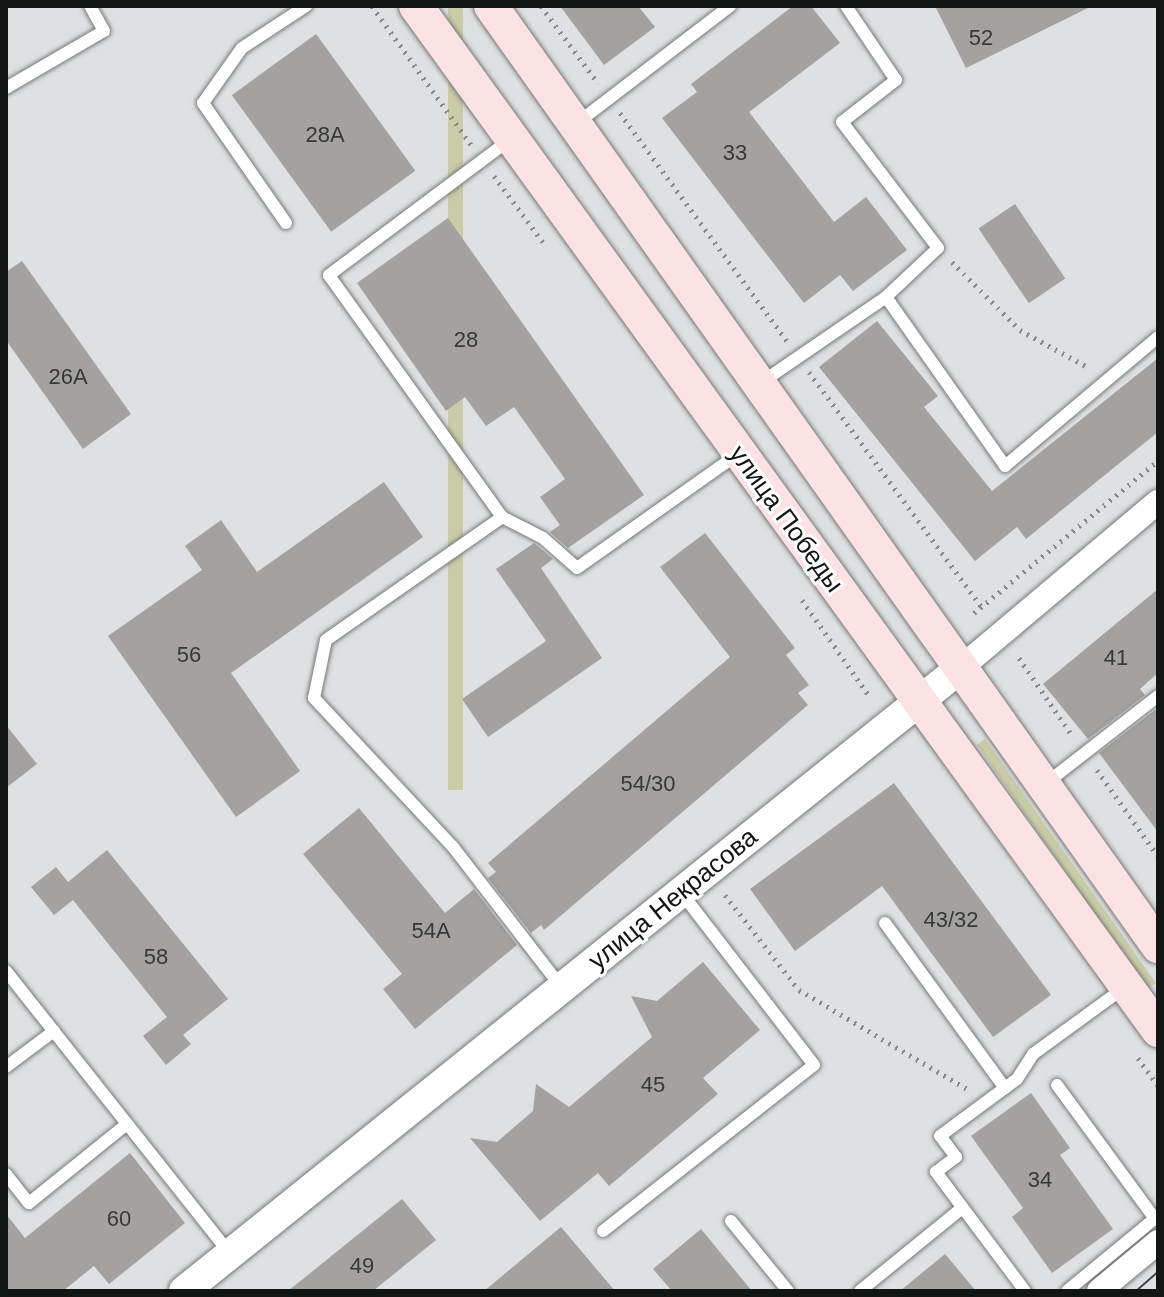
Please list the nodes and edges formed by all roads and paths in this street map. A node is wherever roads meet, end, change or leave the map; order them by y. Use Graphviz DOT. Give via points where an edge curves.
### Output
graph roads {
  1 [pos="90,6"];
  2 [pos="306,6"];
  3 [pos="416,6"];
  4 [pos="491,6"];
  5 [pos="541,6"];
  6 [pos="730,6"];
  7 [pos="846,6"];
  8 [pos="6,88"];
  9 [pos="609,98"];
  10 [pos="575,124"];
  11 [pos="511,139"];
  12 [pos="286,223"];
  13 [pos="938,248"];
  14 [pos="886,297"];
  15 [pos="1158,337"];
  16 [pos="798,357"];
  17 [pos="1108,379"];
  18 [pos="760,383"];
  19 [pos="738,454"];
  20 [pos="1158,461"];
  21 [pos="1158,502"];
  22 [pos="502,517"];
  23 [pos="981,606"];
  24 [pos="974,613"];
  25 [pos="963,666"];
  26 [pos="1158,696"];
  27 [pos="919,701"];
  28 [pos="1045,784"];
  29 [pos="707,872"];
  30 [pos="681,892"];
  31 [pos="885,923"];
  32 [pos="1158,946"];
  33 [pos="6,971"];
  34 [pos="1126,987"];
  35 [pos="562,988"];
  36 [pos="1158,1030"];
  37 [pos="54,1031"];
  38 [pos="6,1067"];
  39 [pos="1057,1085"];
  40 [pos="1005,1088"];
  41 [pos="988,1101"];
  42 [pos="127,1124"];
  43 [pos="6,1174"];
  44 [pos="962,1208"];
  45 [pos="731,1221"];
  46 [pos="1157,1226"];
  47 [pos="603,1231"];
  48 [pos="230,1254"];
  49 [pos="184,1291"];
  50 [pos="788,1291"];
  51 [pos="860,1291"];
  52 [pos="1025,1291"];
  53 [pos="1067,1291"];
  54 [pos="1099,1291"];
  1 -- 8 [label="lane" via="104,31"];
  2 -- 12 [label="lane" via="242,48 203,103"];
  3 -- 11 [label="main road, улица Победы"];
  4 -- 10 [label="main road"];
  5 -- 9 [label="path"];
  6 -- 9 [label="lane"];
  7 -- 13 [label="lane" via="896,80 842,122"];
  9 -- 10 [label="lane"];
  9 -- 16 [label="path"];
  10 -- 18 [label="main road"];
  11 -- 19 [label="main road, улица Победы"];
  11 -- 22 [label="lane" via="329,275"];
  13 -- 14 [label="lane"];
  13 -- 17 [label="path" via="1020,330"];
  14 -- 16 [label="lane"];
  14 -- 17 [label="lane" via="1005,466"];
  15 -- 17 [label="lane"];
  16 -- 18 [label="lane"];
  16 -- 23 [label="path"];
  18 -- 25 [label="main road"];
  19 -- 22 [label="lane" via="577,568 543,538"];
  19 -- 27 [label="main road, улица Победы"];
  20 -- 23 [label="path"];
  21 -- 25 [label="street, улица Некрасова"];
  22 -- 35 [label="lane" via="326,640 314,698 453,847"];
  23 -- 24 [label="path"];
  25 -- 27 [label="street, улица Некрасова"];
  25 -- 28 [label="main road"];
  26 -- 28 [label="lane"];
  27 -- 29 [label="street, улица Некрасова"];
  27 -- 34 [label="main road, улица Победы"];
  28 -- 32 [label="main road"];
  29 -- 30 [label="street, улица Некрасова"];
  29 -- 41 [label="path" via="799,990"];
  30 -- 35 [label="street, улица Некрасова"];
  30 -- 47 [label="lane" via="814,1065"];
  31 -- 40 [label="lane"];
  33 -- 37 [label="lane"];
  34 -- 36 [label="main road, улица Победы"];
  34 -- 40 [label="lane" via="1033,1054"];
  35 -- 48 [label="street, улица Некрасова"];
  37 -- 38 [label="lane"];
  37 -- 42 [label="lane"];
  39 -- 46 [label="lane"];
  40 -- 41 [label="lane"];
  41 -- 44 [label="lane" via="940,1136 956,1157 936,1172"];
  42 -- 43 [label="lane" via="29,1203"];
  42 -- 48 [label="lane"];
  44 -- 51 [label="lane"];
  44 -- 52 [label="lane"];
  45 -- 50 [label="lane"];
  46 -- 53 [label="lane"];
  46 -- 54 [label="street"];
  48 -- 49 [label="street, улица Некрасова"];
}
